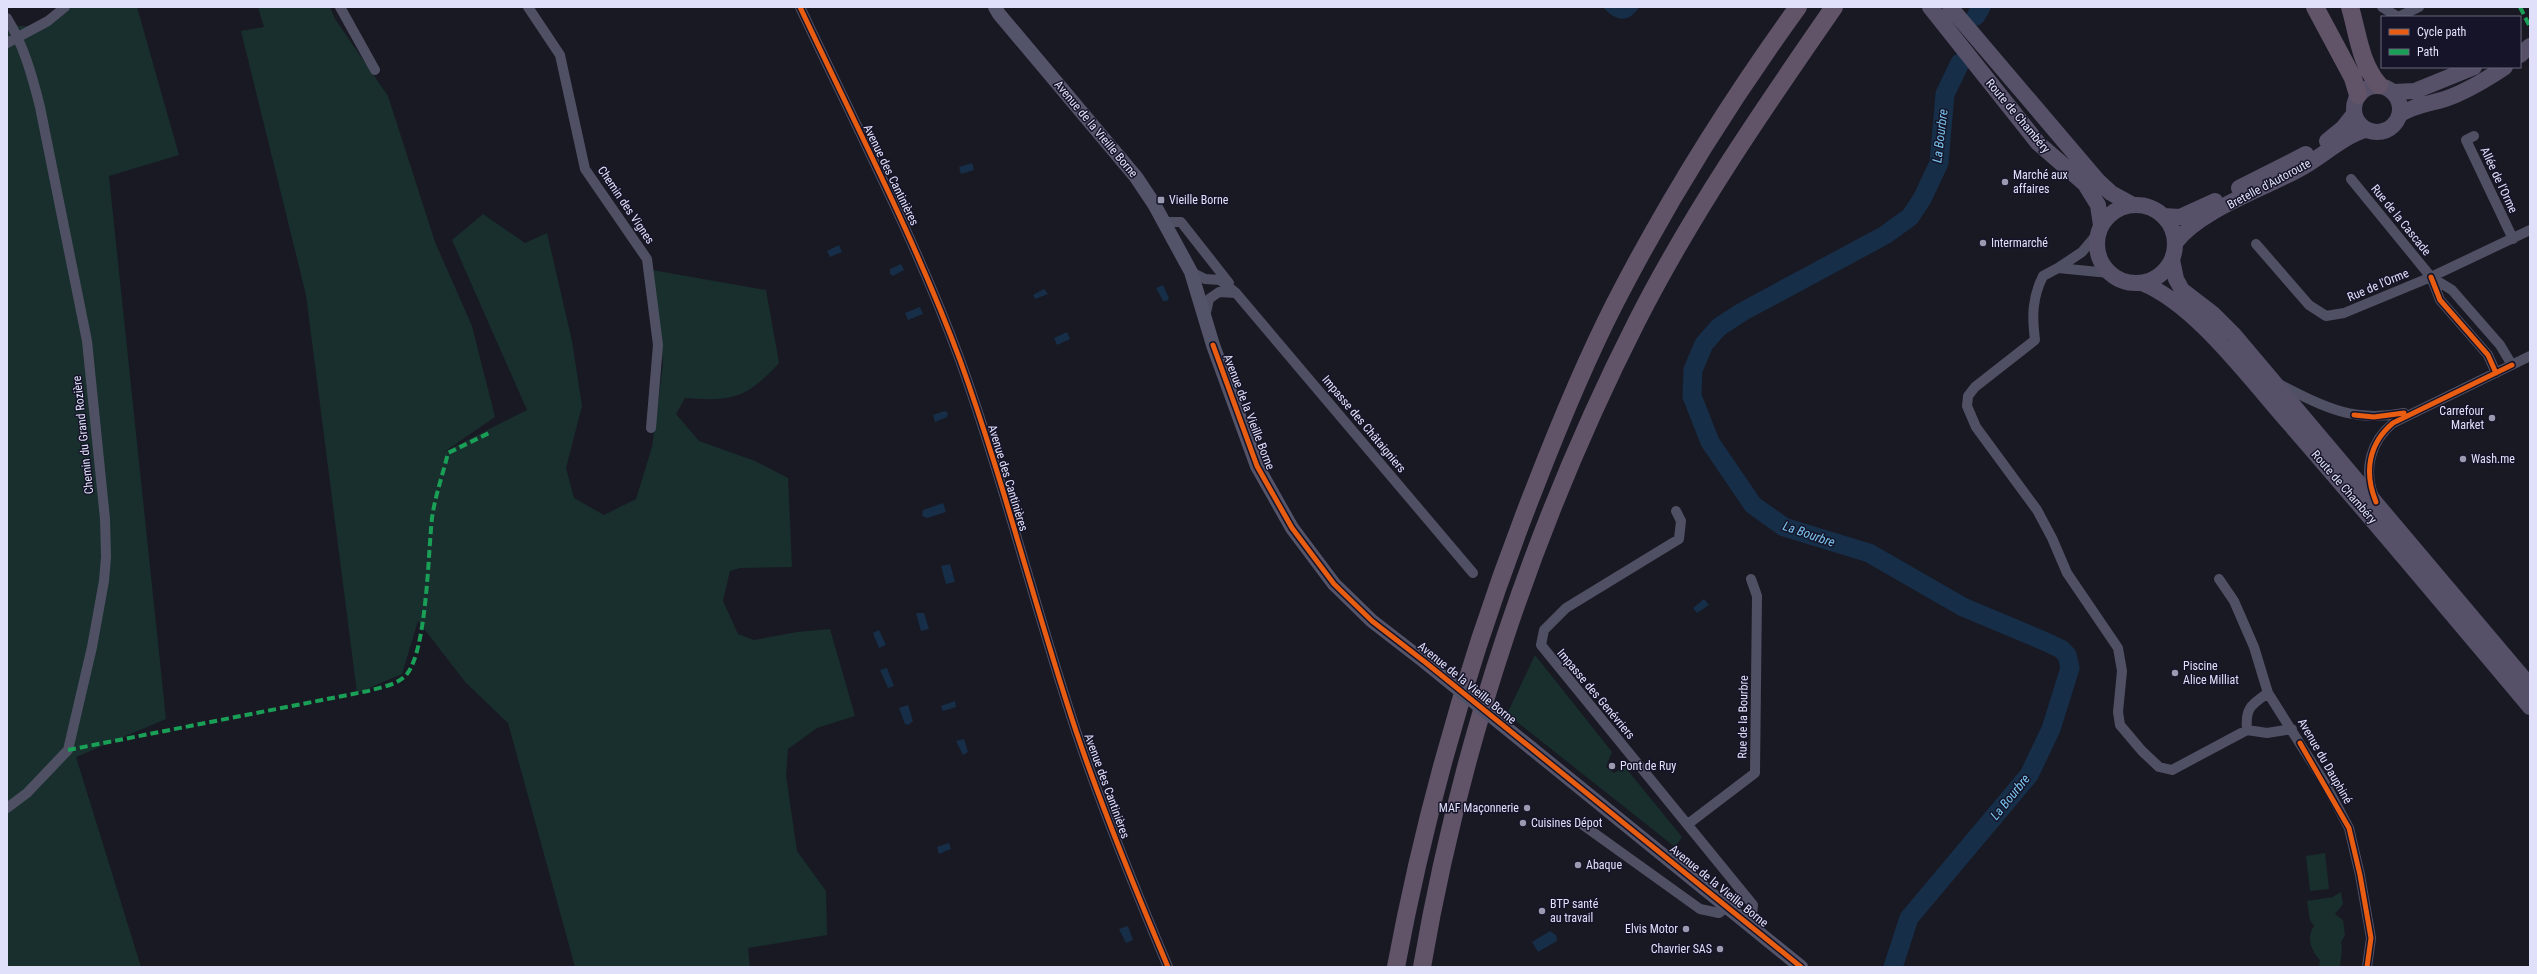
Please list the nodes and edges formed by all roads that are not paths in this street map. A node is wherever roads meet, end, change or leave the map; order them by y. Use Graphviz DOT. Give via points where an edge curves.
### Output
graph roads {
  1 [pos="65,7"];
  2 [pos="340,7"];
  3 [pos="528,7"];
  4 [pos="800,7"];
  5 [pos="995,7"];
  6 [pos="1798,7"];
  7 [pos="1834,7"];
  8 [pos="1930,7"];
  9 [pos="1950,7"];
  10 [pos="2315,7"];
  11 [pos="2350,7"];
  12 [pos="2382,7"];
  13 [pos="2419,7"];
  14 [pos="2396,16"];
  15 [pos="2400,16"];
  16 [pos="7,18"];
  17 [pos="18,36"];
  18 [pos="7,43"];
  19 [pos="2530,45"];
  20 [pos="2521,54"];
  21 [pos="2472,68"];
  22 [pos="2503,68"];
  23 [pos="375,70"];
  24 [pos="2386,89"];
  25 [pos="2358,95"];
  26 [pos="2354,114"];
  27 [pos="2399,115"];
  28 [pos="2366,130"];
  29 [pos="2474,136"];
  30 [pos="2350,179"];
  31 [pos="2133,205"];
  32 [pos="2163,216"];
  33 [pos="1164,222"];
  34 [pos="2100,229"];
  35 [pos="2530,230"];
  36 [pos="2513,239"];
  37 [pos="2176,242"];
  38 [pos="2256,244"];
  39 [pos="2172,260"];
  40 [pos="2058,268"];
  41 [pos="1191,272"];
  42 [pos="2109,273"];
  43 [pos="2431,277"];
  44 [pos="2142,284"];
  45 [pos="1236,293"];
  46 [pos="1205,317"];
  47 [pos="2530,356"];
  48 [pos="2512,365"];
  49 [pos="2496,373"];
  50 [pos="2272,380"];
  51 [pos="2416,411"];
  52 [pos="651,428"];
  53 [pos="2376,502"];
  54 [pos="1676,511"];
  55 [pos="1473,573"];
  56 [pos="1751,579"];
  57 [pos="2219,580"];
  58 [pos="2530,686"];
  59 [pos="2268,693"];
  60 [pos="2530,707"];
  61 [pos="2292,729"];
  62 [pos="2247,730"];
  63 [pos="7,808"];
  64 [pos="1688,824"];
  65 [pos="1582,825"];
  66 [pos="1728,906"];
  67 [pos="1751,925"];
  68 [pos="1798,966"];
  69 [pos="1168,967"];
  70 [pos="1396,967"];
  71 [pos="1422,967"];
  72 [pos="2367,967"];
  1 -- 17 [label="street" via="48,21"];
  2 -- 23 [label="street"];
  3 -- 52 [label="street, Chemin des Vignes" via="560,55 585,169 646,259 658,345"];
  4 -- 69 [label="street, Avenue des Cantinières" via="927,274 995,466 1076,731 1116,842"];
  5 -- 33 [label="main road, Avenue de la Vieille Borne" via="1136,177"];
  6 -- 70 [label="highway" via="1752,73 1679,189 1614,304 1554,438 1499,577 1449,733 1411,884"];
  7 -- 71 [label="highway" via="1774,94 1691,225 1637,320 1576,451 1523,584 1473,744 1434,895"];
  8 -- 34 [label="main road, Route de Chambéry" via="2038,143 2085,184 2098,204"];
  9 -- 31 [label="main road, Route de Chambéry" via="2098,181 2111,193"];
  10 -- 25 [label="highway" via="2353,78"];
  11 -- 24 [label="highway" via="2360,51 2368,70"];
  12 -- 14 [label="street"];
  13 -- 15 [label="street"];
  16 -- 17 [label="street, Chemin du Grand Rozière"];
  17 -- 18 [label="street"];
  17 -- 63 [label="street, Chemin du Grand Rozière" via="40,107 87,341 106,558 92,647 68,750 27,794"];
  19 -- 20 [label="main road"];
  21 -- 24 [label="main road" via="2415,91"];
  22 -- 27 [label="main road" via="2485,80 2446,98 2419,105"];
  24 -- 25 [label="main road" via="2371,86"];
  24 -- 27 [label="main road" via="2398,99"];
  25 -- 26 [label="main road" via="2354,104"];
  26 -- 28 [label="main road" via="2358,123"];
  26 -- 32 [label="main road, Bretelle d'Autoroute" via="2343,128 2308,153 2190,214 2180,217"];
  27 -- 28 [label="main road" via="2390,128 2374,132"];
  28 -- 37 [label="main road, Bretelle d'Autoroute" via="2349,137 2301,168 2202,220 2188,229"];
  29 -- 36 [label="street, Allée de l'Orme" via="2466,140"];
  30 -- 43 [label="street, Rue de la Cascade"];
  31 -- 32 [label="main road" via="2149,207"];
  31 -- 34 [label="main road" via="2121,208 2110,215"];
  32 -- 37 [label="main road" via="2174,232"];
  33 -- 41 [label="main road, Avenue de la Vieille Borne"];
  33 -- 45 [label="street" via="1181,222"];
  34 -- 40 [label="street" via="2082,252"];
  34 -- 42 [label="main road" via="2097,248 2101,262"];
  35 -- 36 [label="street, Rue de l'Orme"];
  36 -- 43 [label="street, Rue de l'Orme"];
  37 -- 39 [label="main road"];
  38 -- 43 [label="street, Rue de l'Orme" via="2309,305 2326,316 2344,313"];
  39 -- 44 [label="main road" via="2161,276"];
  39 -- 50 [label="main road, Route de Chambéry" via="2176,279 2182,290 2223,324"];
  40 -- 42 [label="street"];
  40 -- 62 [label="street" via="2043,276 2034,297 2032,318 2035,340 1975,387 1968,396 1967,406 1976,427 2037,510 2067,573 2118,648 2122,671 2118,712 2120,725 2142,751 2159,767 2172,770"];
  41 -- 45 [label="street, Impasse des Châtaigniers" via="1205,279 1220,280"];
  41 -- 46 [label="main road, Avenue de la Vieille Borne"];
  42 -- 44 [label="main road" via="2131,284"];
  43 -- 48 [label="street, Rue de la Cascade" via="2452,290 2500,345"];
  43 -- 49 [label="street, Rue de la Cascade" via="2440,300 2488,355"];
  44 -- 60 [label="main road, Route de Chambéry" via="2168,295 2230,355"];
  45 -- 46 [label="street" via="1219,292 1209,299"];
  45 -- 55 [label="street, Impasse des Châtaigniers"];
  46 -- 66 [label="main road, Avenue de la Vieille Borne, bridge" via="1257,466 1292,528 1334,584 1372,621"];
  47 -- 48 [label="street"];
  48 -- 49 [label="street"];
  49 -- 51 [label="street"];
  50 -- 51 [label="street" via="2333,409 2354,415 2374,418"];
  50 -- 53 [label="main road, Route de Chambéry"];
  51 -- 53 [label="street" via="2393,423 2383,431 2376,442 2371,454 2369,472 2370,488"];
  53 -- 58 [label="main road, Route de Chambéry"];
  54 -- 64 [label="street, Impasse des Genévriers" via="1681,521 1679,539 1566,608 1544,630 1540,646"];
  56 -- 64 [label="street, Rue de la Bourbre" via="1757,596 1755,773"];
  57 -- 59 [label="street, Avenue du Dauphiné" via="2234,602 2254,647"];
  59 -- 61 [label="street, Avenue du Dauphiné"];
  59 -- 62 [label="street" via="2248,709"];
  61 -- 62 [label="street" via="2267,733"];
  61 -- 72 [label="street, Avenue du Dauphiné" via="2349,828 2371,938"];
  64 -- 67 [label="street, Impasse des Genévriers" via="1753,905"];
  65 -- 66 [label="street" via="1700,909 1719,913"];
  66 -- 67 [label="main road, Avenue de la Vieille Borne"];
  67 -- 68 [label="main road, Avenue de la Vieille Borne"];
}
